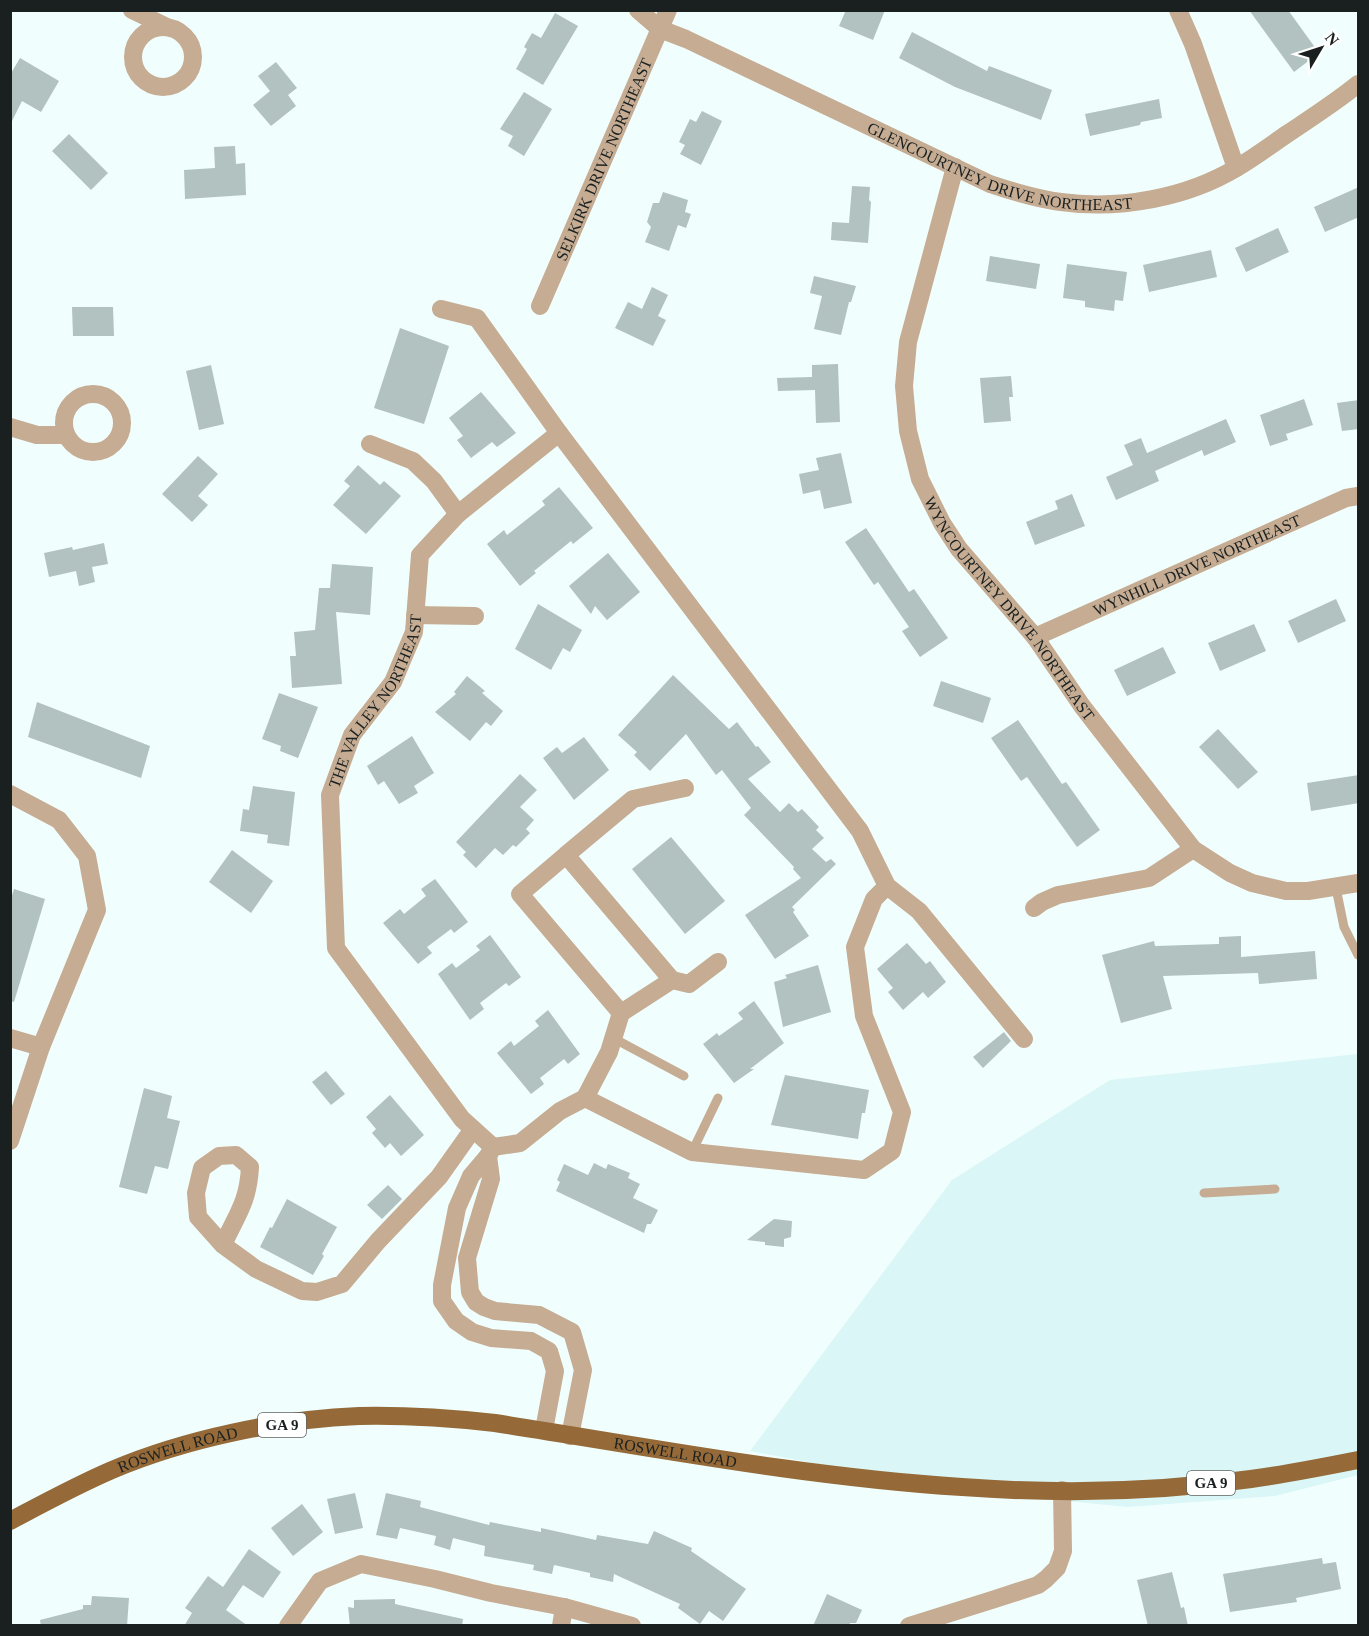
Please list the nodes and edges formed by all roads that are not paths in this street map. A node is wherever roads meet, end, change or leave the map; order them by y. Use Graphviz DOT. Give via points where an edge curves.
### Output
graph roads {
  1 [pos="132,10"];
  2 [pos="638,10"];
  3 [pos="668,10"];
  4 [pos="1178,10"];
  5 [pos="165,26"];
  6 [pos="660,29"];
  7 [pos="1359,84"];
  8 [pos="955,166"];
  9 [pos="1236,168"];
  10 [pos="540,306"];
  11 [pos="441,309"];
  12 [pos="10,427"];
  13 [pos="559,433"];
  14 [pos="66,435"];
  15 [pos="370,444"];
  16 [pos="1359,496"];
  17 [pos="458,514"];
  18 [pos="415,615"];
  19 [pos="475,616"];
  20 [pos="1035,637"];
  21 [pos="685,788"];
  22 [pos="10,794"];
  23 [pos="1193,849"];
  24 [pos="566,855"];
  25 [pos="1359,883"];
  26 [pos="887,886"];
  27 [pos="1336,888"];
  28 [pos="1034,908"];
  29 [pos="1359,955"];
  30 [pos="718,962"];
  31 [pos="672,980"];
  32 [pos="621,1013"];
  33 [pos="10,1038"];
  34 [pos="613,1038"];
  35 [pos="1024,1039"];
  36 [pos="41,1047"];
  37 [pos="684,1076"];
  38 [pos="585,1098"];
  39 [pos="718,1098"];
  40 [pos="473,1129"];
  41 [pos="10,1141"];
  42 [pos="490,1152"];
  43 [pos="692,1152"];
  44 [pos="1275,1189"];
  45 [pos="1204,1193"];
  46 [pos="223,1245"];
  47 [pos="544,1430"];
  48 [pos="570,1436"];
  49 [pos="1359,1460"];
  50 [pos="1062,1490"];
  51 [pos="10,1521"];
  52 [pos="564,1607"];
  53 [pos="288,1626"];
  54 [pos="561,1626"];
  55 [pos="632,1626"];
  56 [pos="909,1626"];
  1 -- 5 [label="street"];
  2 -- 6 [label="street, GLENCOURTNEY DRIVE NORTHEAST"];
  3 -- 6 [label="street, SELKIRK DRIVE NORTHEAST"];
  4 -- 9 [label="street"];
  6 -- 8 [label="street, GLENCOURTNEY DRIVE NORTHEAST"];
  6 -- 10 [label="street, SELKIRK DRIVE NORTHEAST"];
  7 -- 9 [label="street, GLENCOURTNEY DRIVE NORTHEAST"];
  8 -- 9 [label="street, GLENCOURTNEY DRIVE NORTHEAST" via="1023,195 1096,204 1169,195"];
  8 -- 20 [label="street, WYNCOURTNEY DRIVE NORTHEAST" via="908,342 904,386 908,431 920,479 942,523 959,549"];
  11 -- 13 [label="street" via="477,318"];
  12 -- 14 [label="street" via="37,435"];
  13 -- 17 [label="street, THE VALLEY NORTHEAST"];
  13 -- 26 [label="street" via="860,831"];
  15 -- 17 [label="street" via="413,461 434,481"];
  16 -- 20 [label="street, WYNHILL DRIVE NORTHEAST" via="1346,498"];
  17 -- 18 [label="street, THE VALLEY NORTHEAST" via="420,555"];
  18 -- 19 [label="street"];
  18 -- 40 [label="street, THE VALLEY NORTHEAST" via="414,632 393,682 352,735 330,795 336,948"];
  20 -- 23 [label="street, WYNCOURTNEY DRIVE NORTHEAST" via="1082,706"];
  21 -- 24 [label="street" via="633,799"];
  22 -- 36 [label="street" via="59,820 87,856 97,910"];
  23 -- 27 [label="street, WYNCOURTNEY DRIVE NORTHEAST" via="1252,883 1286,891"];
  23 -- 28 [label="street" via="1149,878 1058,895"];
  24 -- 31 [label="street"];
  24 -- 32 [label="street" via="520,894"];
  25 -- 27 [label="street, WYNCOURTNEY DRIVE NORTHEAST"];
  26 -- 35 [label="street" via="919,911"];
  26 -- 43 [label="street" via="874,899 855,947 864,1016 902,1112 892,1150 864,1170"];
  27 -- 29 [label="lane" via="1344,927"];
  30 -- 31 [label="street" via="689,984"];
  31 -- 32 [label="street"];
  32 -- 34 [label="street"];
  33 -- 36 [label="street"];
  34 -- 37 [label="lane"];
  34 -- 38 [label="street"];
  36 -- 41 [label="street"];
  38 -- 42 [label="street" via="560,1111 520,1143"];
  38 -- 43 [label="street"];
  39 -- 43 [label="lane"];
  40 -- 42 [label="street, THE VALLEY NORTHEAST"];
  40 -- 46 [label="street" via="439,1177 342,1284 317,1292 302,1291 256,1269"];
  42 -- 47 [label="street" via="471,1176 457,1209 442,1301 456,1321 472,1332 491,1338 531,1341 549,1351 555,1371"];
  42 -- 48 [label="street" via="491,1179 467,1258 470,1292 484,1307 539,1315 572,1332 583,1370"];
  44 -- 45 [label="lane"];
  46 -- 46 [label="street" via="198,1217 196,1193 202,1168 219,1156 236,1155 250,1167 248,1190"];
  47 -- 48 [label="main road, ROSWELL ROAD / GA 9"];
  47 -- 51 [label="main road, ROSWELL ROAD / GA 9" via="448,1418 359,1416 233,1433 114,1469"];
  48 -- 50 [label="main road, ROSWELL ROAD / GA 9" via="864,1479 964,1488"];
  49 -- 50 [label="main road, ROSWELL ROAD / GA 9" via="1251,1479 1154,1488"];
  50 -- 56 [label="street" via="1063,1551 1057,1568 1046,1579 1038,1585"];
  52 -- 53 [label="street" via="361,1564 320,1581"];
  52 -- 54 [label="street"];
  52 -- 55 [label="street"];
}
